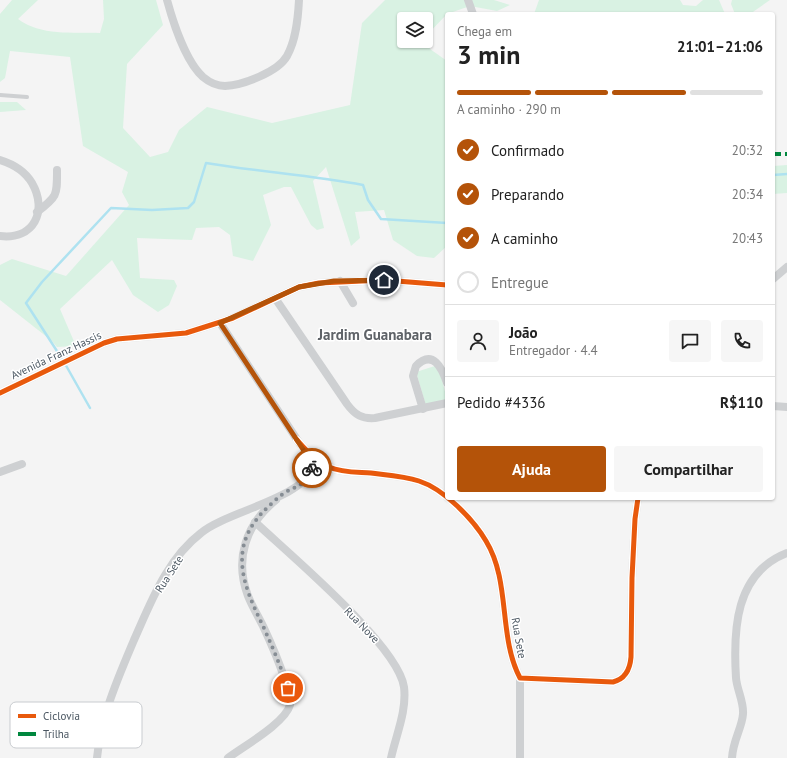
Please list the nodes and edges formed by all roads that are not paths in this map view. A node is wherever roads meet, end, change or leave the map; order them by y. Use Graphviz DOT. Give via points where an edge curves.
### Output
graph roads {
  1 [pos="167,0"];
  2 [pos="299,0"];
  3 [pos="468,0"];
  4 [pos="472,12"];
  5 [pos="0,95"];
  6 [pos="27,97"];
  7 [pos="0,160"];
  8 [pos="57,170"];
  9 [pos="37,212"];
  10 [pos="0,236"];
  11 [pos="787,267"];
  12 [pos="775,277"];
  13 [pos="340,281"];
  14 [pos="445,285"];
  15 [pos="275,298"];
  16 [pos="353,303"];
  17 [pos="220,323"];
  18 [pos="445,377"];
  19 [pos="0,393"];
  20 [pos="445,404"];
  21 [pos="775,406"];
  22 [pos="787,407"];
  23 [pos="423,409"];
  24 [pos="297,440"];
  25 [pos="22,464"];
  26 [pos="0,472"];
  27 [pos="284,493"];
  28 [pos="445,497"];
  29 [pos="448,500"];
  30 [pos="638,500"];
  31 [pos="255,522"];
  32 [pos="787,552"];
  33 [pos="520,678"];
  34 [pos="109,702"];
  35 [pos="98,748"];
  36 [pos="97,758"];
  37 [pos="228,758"];
  38 [pos="391,758"];
  39 [pos="520,758"];
  40 [pos="732,758"];
  1 -- 2 [label="street" via="195,67 209,82 225,86 245,81 280,65 294,36"];
  3 -- 4 [label="street"];
  5 -- 6 [label="lane"];
  7 -- 9 [label="street" via="14,166 32,183"];
  8 -- 9 [label="street" via="57,189 54,197"];
  9 -- 10 [label="street" via="35,222 24,233 17,236"];
  11 -- 12 [label="street"];
  13 -- 14 [label="street, Avenida Franz Hassis" via="384,280"];
  13 -- 15 [label="street, Avenida Franz Hassis" via="299,287"];
  13 -- 16 [label="street"];
  15 -- 17 [label="street, Avenida Franz Hassis"];
  15 -- 23 [label="street" via="347,404 358,415 371,418"];
  17 -- 19 [label="street, Avenida Franz Hassis" via="186,333 117,339 104,343"];
  17 -- 24 [label="street"];
  18 -- 23 [label="street" via="437,362 425,361 416,366 413,376"];
  20 -- 23 [label="street"];
  21 -- 22 [label="street"];
  24 -- 27 [label="street, Rua Sete" via="312,465 311,474 305,482"];
  24 -- 28 [label="street, Rua Sete" via="314,458 327,467 420,481"];
  25 -- 26 [label="street"];
  27 -- 31 [label="street" via="264,510"];
  27 -- 34 [label="street, Rua Sete" via="206,529 174,562 148,608"];
  29 -- 33 [label="street, Rua Sete" via="480,531 495,559 510,653"];
  30 -- 33 [label="street" via="632,578 631,657 625,676 613,682"];
  31 -- 37 [label="street" via="244,546 243,577 250,601 284,675 290,704 280,720"];
  31 -- 38 [label="street, Rua Nove" via="349,611 394,662 400,674 405,699"];
  32 -- 40 [label="street" via="760,569 750,581 739,607 736,677 743,714 735,737"];
  33 -- 39 [label="street"];
  35 -- 36 [label="street, Rua Sete"];
}
